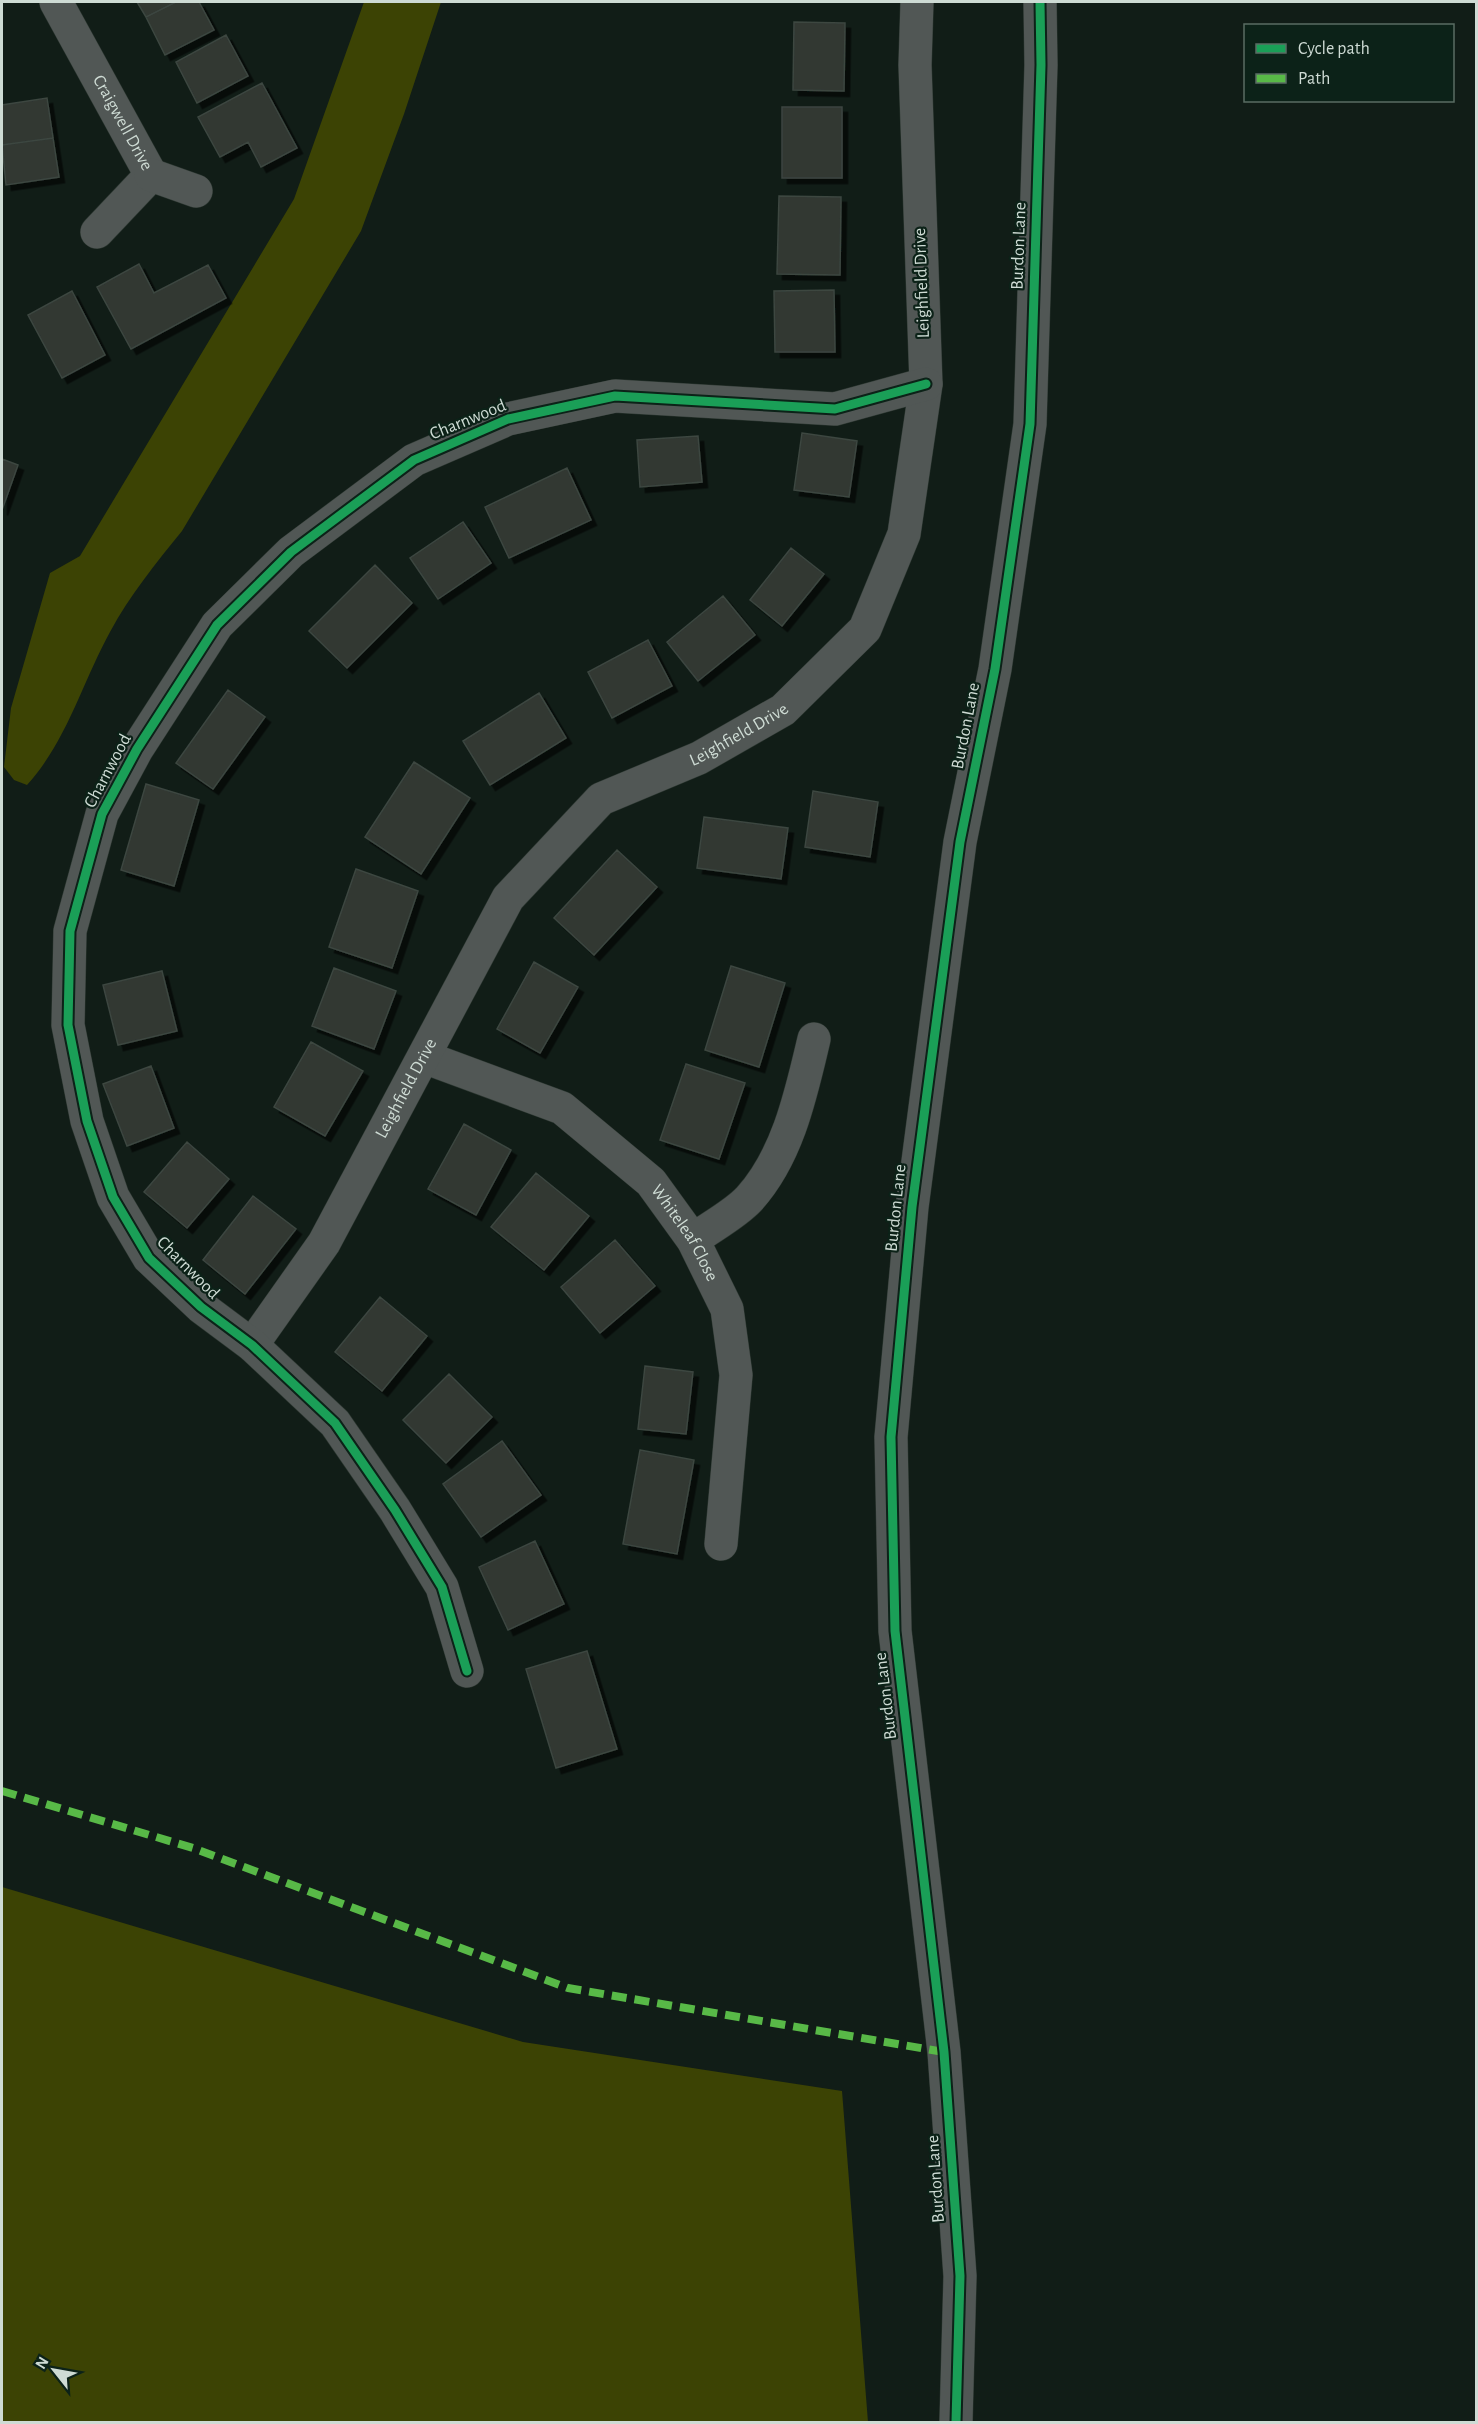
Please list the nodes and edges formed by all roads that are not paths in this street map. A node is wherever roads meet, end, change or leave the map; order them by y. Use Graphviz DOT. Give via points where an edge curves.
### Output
graph roads {
  1 [pos="56,2"];
  2 [pos="917,2"];
  3 [pos="1040,2"];
  4 [pos="151,175"];
  5 [pos="196,191"];
  6 [pos="97,232"];
  7 [pos="926,384"];
  8 [pos="813,1039"];
  9 [pos="424,1057"];
  10 [pos="693,1240"];
  11 [pos="252,1345"];
  12 [pos="721,1544"];
  13 [pos="467,1671"];
  14 [pos="956,2422"];
  1 -- 4 [label="street, Craigwell Drive"];
  2 -- 7 [label="street, Leighfield Drive" via="915,65"];
  3 -- 14 [label="street, Burdon Lane" via="1030,424 995,669 960,842 912,1207 891,1437 895,1631 944,2052 959,2264"];
  4 -- 5 [label="street"];
  4 -- 6 [label="street, Craigwell Drive"];
  7 -- 9 [label="street, Leighfield Drive" via="904,534 865,629 783,710 699,758 601,799 508,898"];
  7 -- 11 [label="street, Charnwood" via="835,410 615,396 508,419 414,460 291,552 217,625 136,749 102,814 70,931 68,1025 87,1121 113,1197 149,1258 201,1307"];
  8 -- 10 [label="street" via="799,1104 772,1165 748,1200"];
  9 -- 10 [label="street, Whiteleaf Close" via="562,1108 651,1182"];
  9 -- 11 [label="street, Leighfield Drive" via="324,1243"];
  10 -- 12 [label="street, Whiteleaf Close" via="727,1309 736,1375"];
  11 -- 13 [label="street, Charnwood" via="335,1423 395,1510 442,1587"];
}
